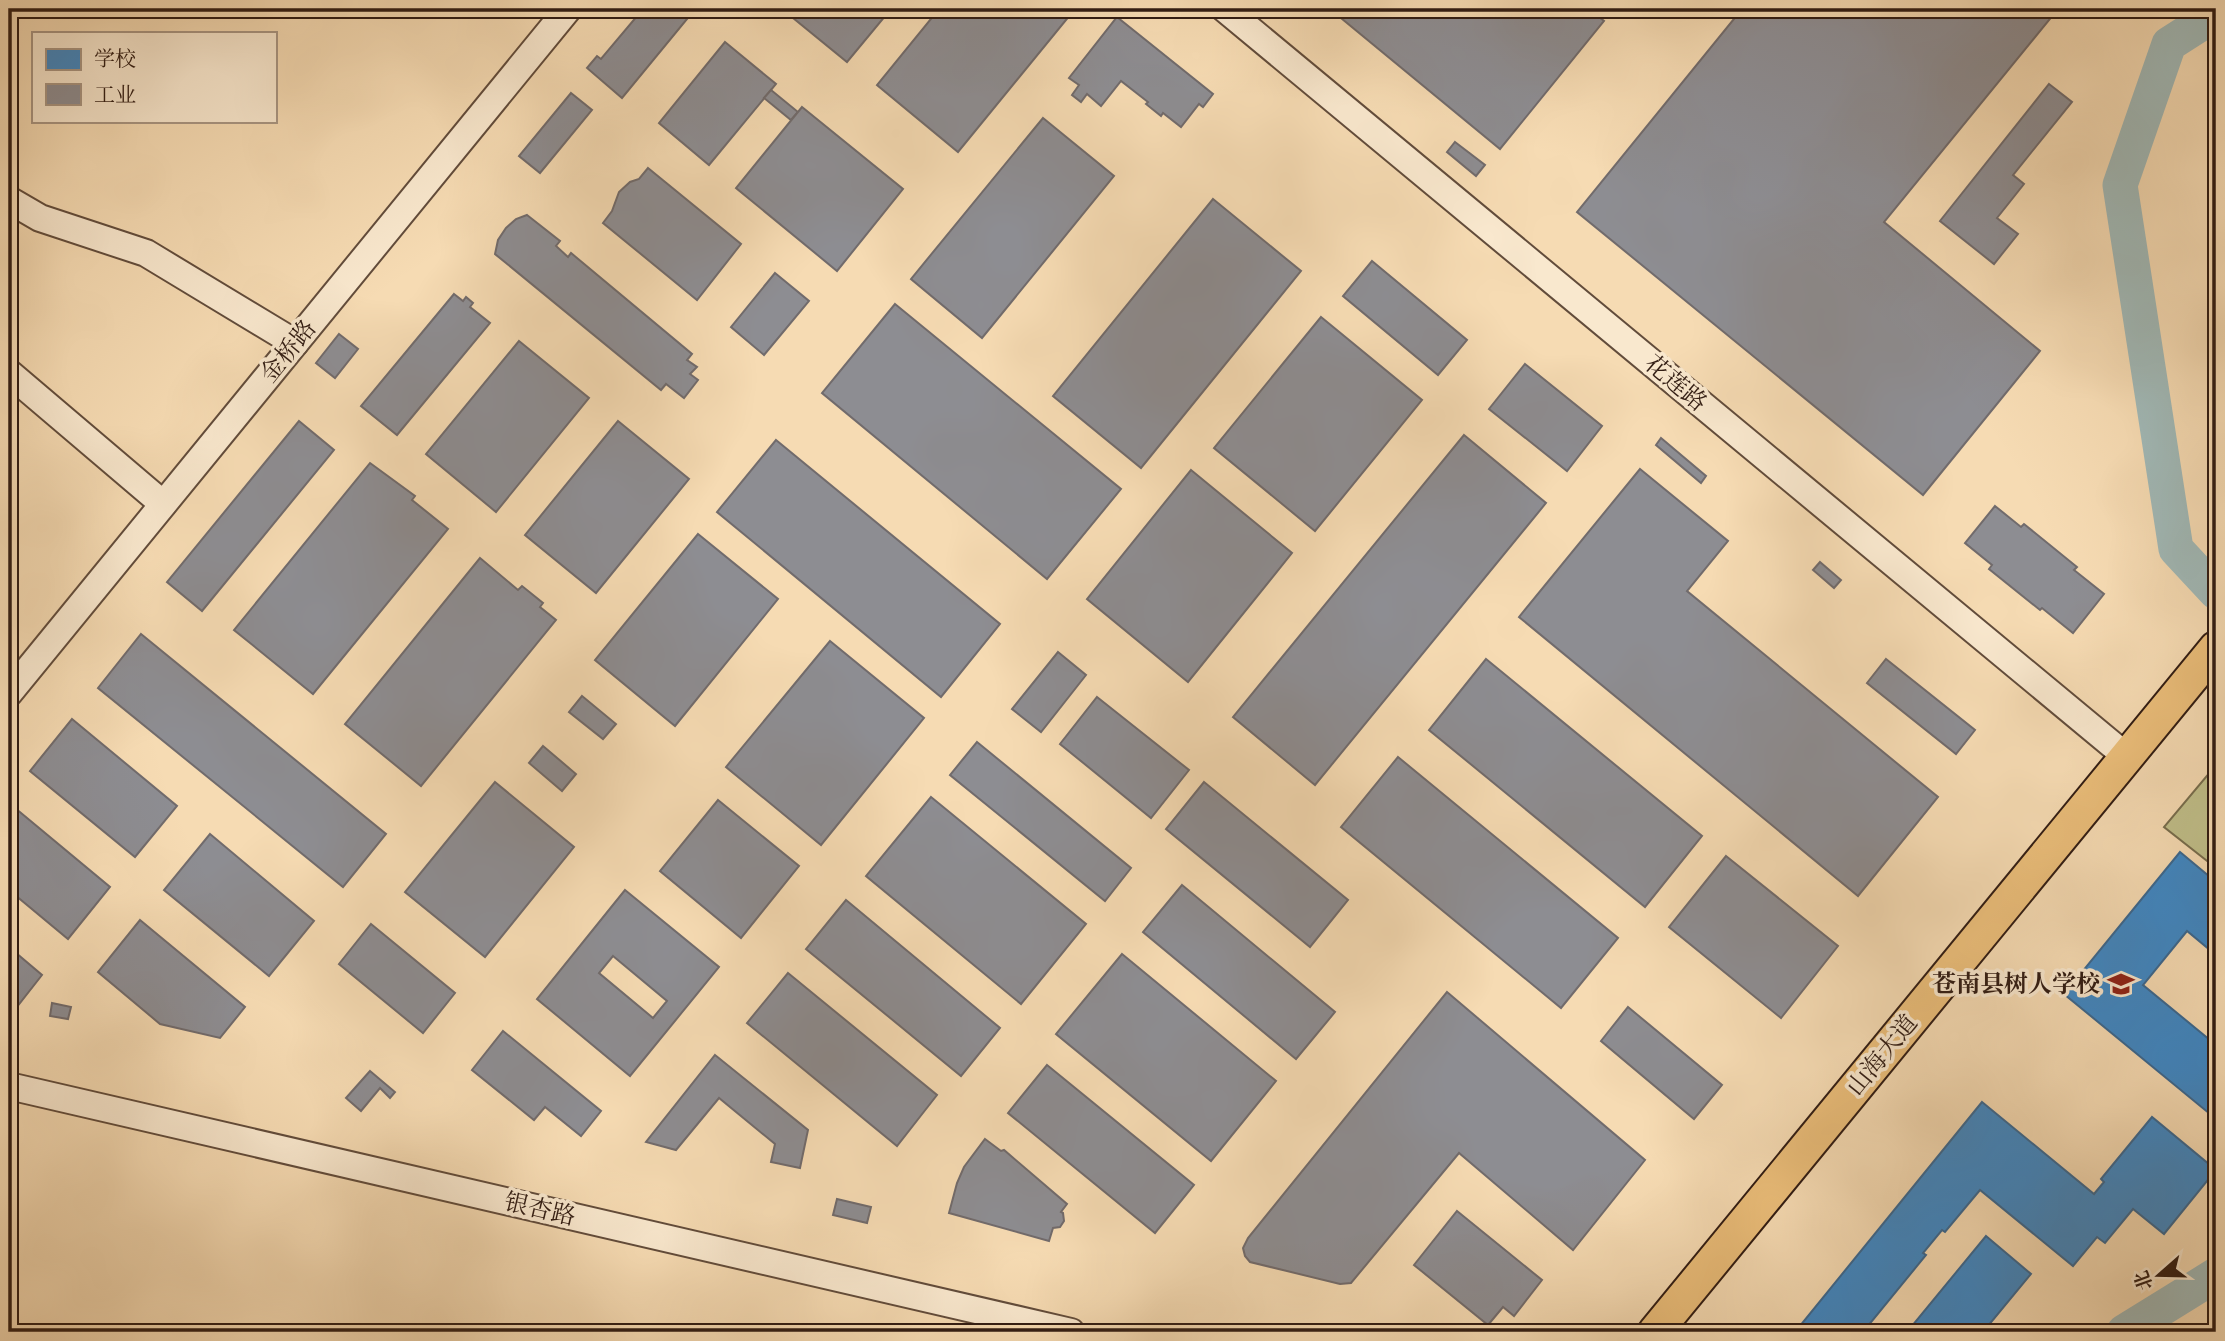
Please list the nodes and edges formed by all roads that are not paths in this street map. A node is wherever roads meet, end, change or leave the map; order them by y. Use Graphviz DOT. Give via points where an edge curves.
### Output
graph roads {
  1 [pos="568,9"];
  2 [pos="1225,9"];
  3 [pos="9,200"];
  4 [pos="295,343"];
  5 [pos="9,373"];
  6 [pos="163,504"];
  7 [pos="2216,648"];
  8 [pos="9,693"];
  9 [pos="2127,757"];
  10 [pos="9,1086"];
  11 [pos="1070,1332"];
  12 [pos="1655,1332"];
  1 -- 4 [label="street, 金桥路"];
  2 -- 9 [label="street, 花莲路"];
  3 -- 4 [label="street" via="40,218 146,254"];
  4 -- 6 [label="street, 金桥路"];
  5 -- 6 [label="street"];
  6 -- 8 [label="street, 金桥路"];
  7 -- 9 [label="main road, 山海大道"];
  9 -- 12 [label="main road, 山海大道"];
  10 -- 11 [label="street, 银杏路"];
}
